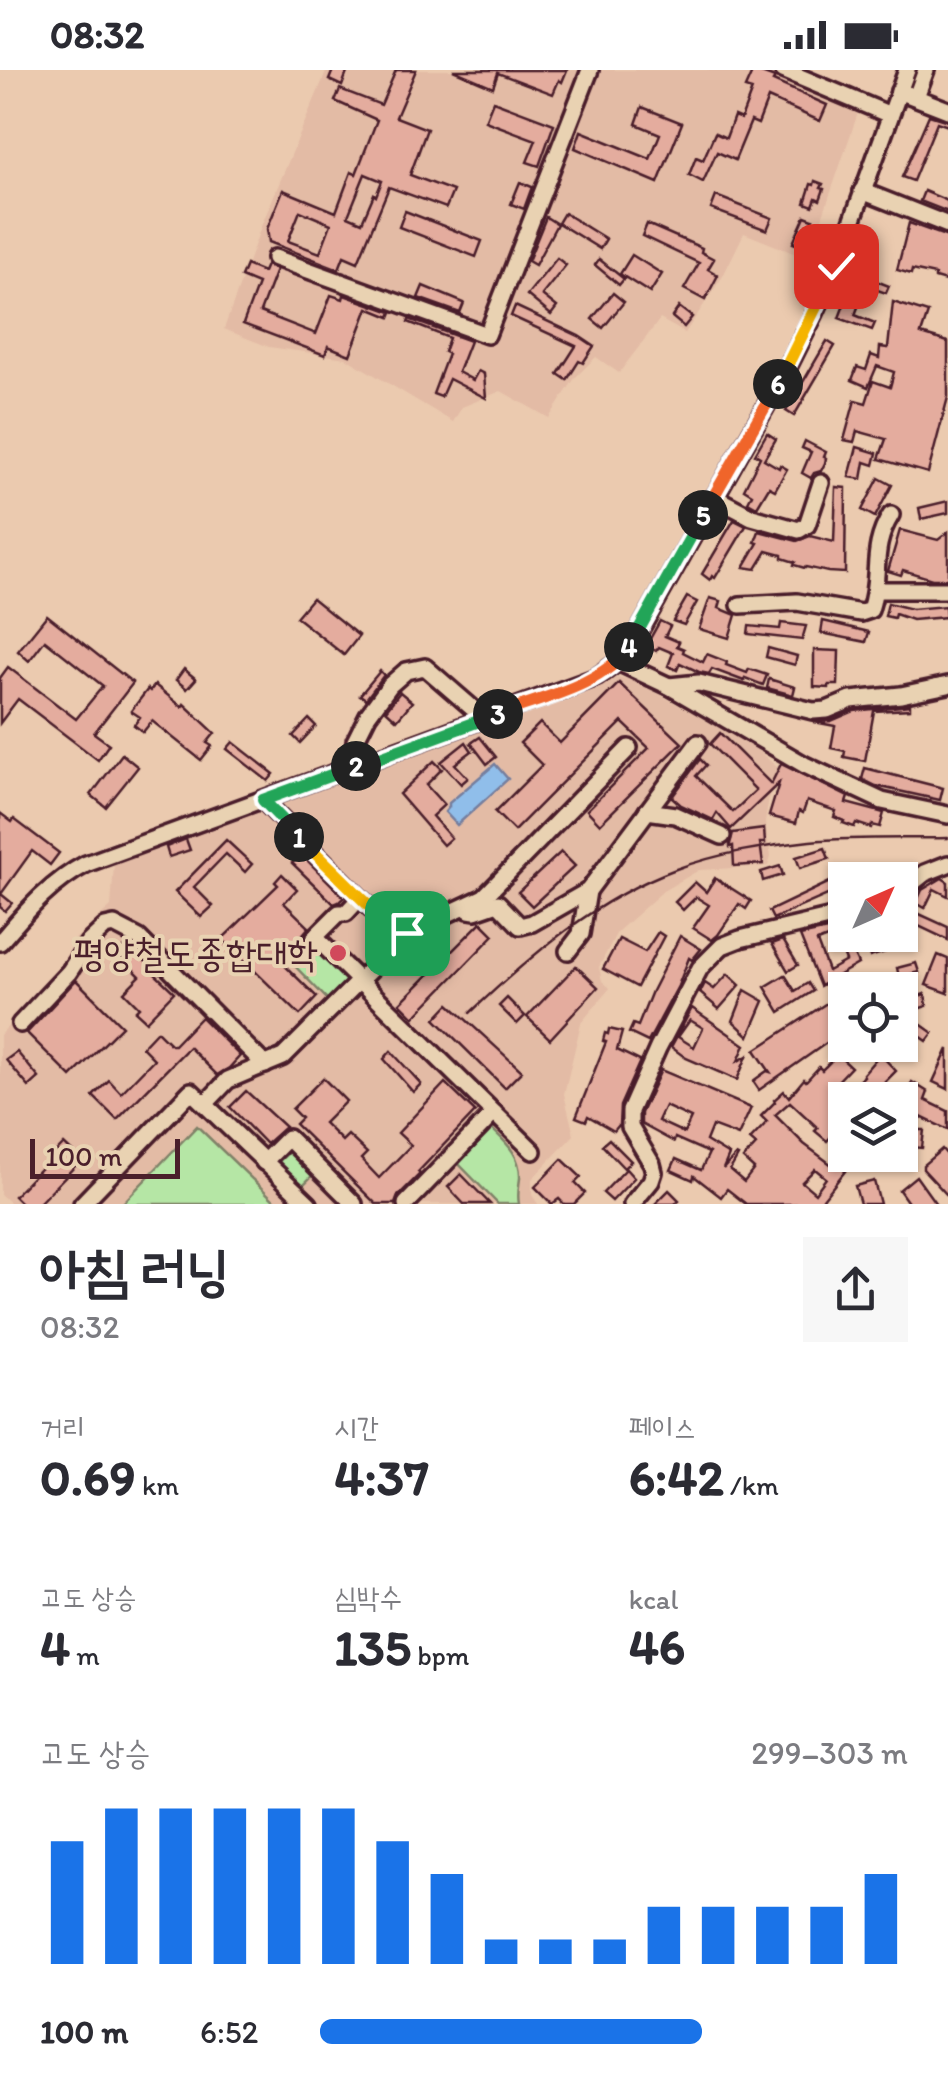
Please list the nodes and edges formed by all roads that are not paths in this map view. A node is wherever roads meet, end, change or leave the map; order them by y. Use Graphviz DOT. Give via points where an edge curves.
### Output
graph roads {
  1 [pos="590,70"];
  2 [pos="783,70"];
  3 [pos="907,70"];
  4 [pos="926,70"];
  5 [pos="899,91"];
  6 [pos="916,97"];
  7 [pos="948,110"];
  8 [pos="890,116"];
  9 [pos="862,190"];
  10 [pos="948,225"];
  11 [pos="276,258"];
  12 [pos="821,482"];
  13 [pos="714,497"];
  14 [pos="891,516"];
  15 [pos="877,590"];
  16 [pos="948,590"];
  17 [pos="740,605"];
  18 [pos="618,662"];
  19 [pos="948,685"];
  20 [pos="668,686"];
  21 [pos="485,718"];
  22 [pos="698,744"];
  23 [pos="628,748"];
  24 [pos="351,768"];
  25 [pos="263,800"];
  26 [pos="647,811"];
  27 [pos="948,815"];
  28 [pos="722,836"];
  29 [pos="948,864"];
  30 [pos="918,879"];
  31 [pos="588,891"];
  32 [pos="360,898"];
  33 [pos="460,908"];
  34 [pos="828,918"];
  35 [pos="402,938"];
  36 [pos="0,942"];
  37 [pos="568,951"];
  38 [pos="359,981"];
  39 [pos="20,1024"];
  40 [pos="265,1065"];
  41 [pos="205,1104"];
  42 [pos="494,1113"];
  43 [pos="533,1151"];
  44 [pos="264,1162"];
  45 [pos="325,1174"];
  46 [pos="305,1201"];
  47 [pos="82,1204"];
  48 [pos="354,1204"];
  49 [pos="406,1204"];
  50 [pos="632,1204"];
  1 -- 11 [label="street" via="486,334"];
  2 -- 8 [label="street"];
  3 -- 5 [label="street"];
  4 -- 6 [label="street"];
  5 -- 6 [label="street"];
  5 -- 8 [label="street"];
  6 -- 7 [label="street"];
  8 -- 9 [label="street"];
  9 -- 10 [label="street"];
  9 -- 13 [label="street" via="836,266 788,367"];
  12 -- 13 [label="street" via="807,525 799,530 752,518"];
  13 -- 18 [label="street"];
  14 -- 15 [label="street" via="875,558"];
  15 -- 16 [label="street"];
  15 -- 17 [label="street" via="870,610 861,613 798,602"];
  18 -- 20 [label="street"];
  18 -- 21 [label="street" via="597,677"];
  19 -- 20 [label="street" via="813,711 699,683"];
  20 -- 27 [label="street" via="882,801"];
  21 -- 24 [label="street"];
  21 -- 24 [label="street" via="426,667 406,672 368,715"];
  22 -- 26 [label="street"];
  23 -- 33 [label="street" via="484,897"];
  24 -- 25 [label="street"];
  25 -- 32 [label="street"];
  25 -- 36 [label="street" via="86,864 47,890"];
  26 -- 28 [label="street" via="675,815"];
  26 -- 31 [label="street"];
  29 -- 30 [label="street"];
  31 -- 33 [label="street" via="520,926 498,903"];
  31 -- 37 [label="street" via="581,934"];
  32 -- 35 [label="street"];
  32 -- 38 [label="street" via="315,936"];
  33 -- 35 [label="street"];
  34 -- 50 [label="street" via="722,946 700,968 630,1111 630,1126 654,1172"];
  35 -- 38 [label="street"];
  38 -- 40 [label="street" via="284,1057"];
  38 -- 42 [label="street"];
  39 -- 40 [label="street" via="88,943 114,925 139,938"];
  40 -- 41 [label="street" via="228,1080"];
  41 -- 44 [label="street"];
  41 -- 47 [label="street" via="190,1091"];
  42 -- 43 [label="street"];
  42 -- 49 [label="street"];
  44 -- 45 [label="street" via="288,1138"];
  44 -- 46 [label="street"];
  45 -- 46 [label="street"];
  45 -- 48 [label="street"];
}
